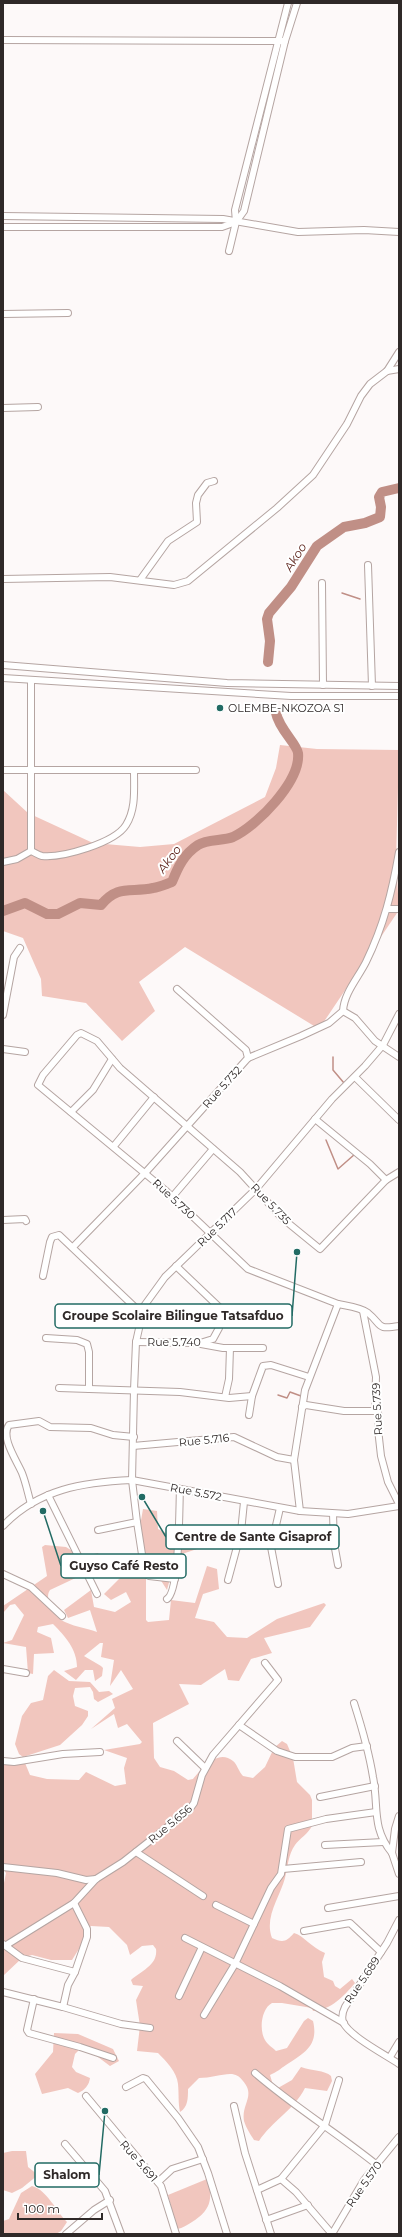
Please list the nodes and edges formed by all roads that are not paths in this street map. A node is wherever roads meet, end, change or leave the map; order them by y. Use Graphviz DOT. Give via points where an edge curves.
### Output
graph roads {
  1 [pos="288,3"];
  2 [pos="297,3"];
  3 [pos="3,40"];
  4 [pos="278,41"];
  5 [pos="285,41"];
  6 [pos="3,216"];
  7 [pos="236,222"];
  8 [pos="3,227"];
  9 [pos="399,232"];
  10 [pos="229,251"];
  11 [pos="68,313"];
  12 [pos="3,314"];
  13 [pos="399,352"];
  14 [pos="399,369"];
  15 [pos="387,371"];
  16 [pos="38,407"];
  17 [pos="3,408"];
  18 [pos="214,481"];
  19 [pos="368,565"];
  20 [pos="3,579"];
  21 [pos="140,580"];
  22 [pos="322,583"];
  23 [pos="3,665"];
  24 [pos="3,678"];
  25 [pos="31,680"];
  26 [pos="323,685"];
  27 [pos="372,686"];
  28 [pos="399,686"];
  29 [pos="399,696"];
  30 [pos="3,770"];
  31 [pos="30,770"];
  32 [pos="196,770"];
  33 [pos="134,771"];
  34 [pos="31,850"];
  35 [pos="399,852"];
  36 [pos="3,862"];
  37 [pos="388,909"];
  38 [pos="399,909"];
  39 [pos="20,948"];
  40 [pos="177,989"];
  41 [pos="5,998"];
  42 [pos="343,1011"];
  43 [pos="399,1014"];
  44 [pos="3,1015"];
  45 [pos="81,1033"];
  46 [pos="384,1045"];
  47 [pos="3,1049"];
  48 [pos="25,1052"];
  49 [pos="399,1057"];
  50 [pos="248,1058"];
  51 [pos="112,1059"];
  52 [pos="355,1077"];
  53 [pos="154,1097"];
  54 [pos="71,1112"];
  55 [pos="315,1118"];
  56 [pos="399,1120"];
  57 [pos="186,1126"];
  58 [pos="114,1146"];
  59 [pos="213,1149"];
  60 [pos="145,1172"];
  61 [pos="399,1172"];
  62 [pos="386,1180"];
  63 [pos="256,1189"];
  64 [pos="173,1196"];
  65 [pos="3,1220"];
  66 [pos="26,1221"];
  67 [pos="211,1234"];
  68 [pos="73,1247"];
  69 [pos="176,1266"];
  70 [pos="43,1276"];
  71 [pos="338,1304"];
  72 [pos="363,1311"];
  73 [pos="142,1314"];
  74 [pos="398,1326"];
  75 [pos="399,1334"];
  76 [pos="46,1338"];
  77 [pos="136,1342"];
  78 [pos="200,1343"];
  79 [pos="230,1348"];
  80 [pos="263,1348"];
  81 [pos="309,1377"];
  82 [pos="59,1388"];
  83 [pos="89,1388"];
  84 [pos="134,1390"];
  85 [pos="252,1396"];
  86 [pos="225,1397"];
  87 [pos="302,1407"];
  88 [pos="376,1411"];
  89 [pos="249,1415"];
  90 [pos="134,1437"];
  91 [pos="133,1446"];
  92 [pos="294,1460"];
  93 [pos="132,1480"];
  94 [pos="180,1489"];
  95 [pos="48,1495"];
  96 [pos="244,1502"];
  97 [pos="31,1504"];
  98 [pos="399,1505"];
  99 [pos="280,1508"];
  100 [pos="300,1511"];
  101 [pos="333,1514"];
  102 [pos="137,1522"];
  103 [pos="3,1526"];
  104 [pos="98,1530"];
  105 [pos="338,1565"];
  106 [pos="3,1574"];
  107 [pos="175,1579"];
  108 [pos="228,1580"];
  109 [pos="278,1584"];
  110 [pos="97,1594"];
  111 [pos="167,1599"];
  112 [pos="62,1616"];
  113 [pos="265,1663"];
  114 [pos="3,1669"];
  115 [pos="26,1673"];
  116 [pos="354,1703"];
  117 [pos="239,1725"];
  118 [pos="178,1741"];
  119 [pos="367,1746"];
  120 [pos="100,1752"];
  121 [pos="3,1762"];
  122 [pos="205,1768"];
  123 [pos="375,1786"];
  124 [pos="320,1797"];
  125 [pos="376,1812"];
  126 [pos="399,1816"];
  127 [pos="383,1842"];
  128 [pos="326,1845"];
  129 [pos="136,1852"];
  130 [pos="392,1853"];
  131 [pos="362,1862"];
  132 [pos="3,1867"];
  133 [pos="283,1869"];
  134 [pos="399,1874"];
  135 [pos="96,1879"];
  136 [pos="203,1896"];
  137 [pos="399,1896"];
  138 [pos="74,1904"];
  139 [pos="216,1905"];
  140 [pos="328,1908"];
  141 [pos="399,1920"];
  142 [pos="254,1924"];
  143 [pos="304,1931"];
  144 [pos="185,1938"];
  145 [pos="6,1946"];
  146 [pos="202,1947"];
  147 [pos="381,1952"];
  148 [pos="235,1964"];
  149 [pos="75,1972"];
  150 [pos="3,1992"];
  151 [pos="179,1996"];
  152 [pos="34,1999"];
  153 [pos="63,2007"];
  154 [pos="204,2016"];
  155 [pos="344,2024"];
  156 [pos="150,2028"];
  157 [pos="399,2042"];
  158 [pos="390,2057"];
  159 [pos="113,2058"];
  160 [pos="399,2064"];
  161 [pos="255,2073"];
  162 [pos="339,2080"];
  163 [pos="126,2087"];
  164 [pos="86,2096"];
  165 [pos="234,2106"];
  166 [pos="325,2126"];
  167 [pos="399,2137"];
  168 [pos="65,2144"];
  169 [pos="203,2159"];
  170 [pos="377,2165"];
  171 [pos="282,2179"];
  172 [pos="158,2182"];
  173 [pos="257,2190"];
  174 [pos="110,2200"];
  175 [pos="308,2206"];
  176 [pos="266,2220"];
  177 [pos="66,2234"];
  178 [pos="121,2234"];
  179 [pos="176,2234"];
  180 [pos="226,2234"];
  181 [pos="271,2234"];
  182 [pos="332,2234"];
  1 -- 4 [label="street"];
  2 -- 5 [label="street"];
  3 -- 4 [label="street"];
  4 -- 5 [label="street"];
  4 -- 7 [label="street" via="235,210"];
  5 -- 7 [label="street" via="244,211"];
  6 -- 7 [label="street" via="222,219"];
  7 -- 8 [label="street" via="222,227"];
  7 -- 9 [label="street" via="298,232"];
  7 -- 10 [label="street"];
  11 -- 12 [label="street"];
  13 -- 15 [label="street"];
  14 -- 15 [label="street"];
  15 -- 21 [label="street" via="370,384 361,396 347,424 313,475 277,508 188,582 174,585"];
  16 -- 17 [label="street"];
  18 -- 21 [label="street" via="207,483 198,495 197,522 168,541"];
  19 -- 27 [label="street"];
  20 -- 21 [label="street" via="96,577"];
  22 -- 26 [label="street"];
  23 -- 26 [label="street" via="227,683"];
  24 -- 25 [label="street"];
  25 -- 29 [label="street" via="291,696"];
  25 -- 31 [label="street"];
  26 -- 27 [label="street"];
  27 -- 28 [label="street"];
  30 -- 31 [label="street"];
  31 -- 33 [label="street"];
  31 -- 34 [label="street"];
  32 -- 33 [label="street"];
  33 -- 34 [label="street" via="133,809 126,826 112,838 59,854 40,856"];
  34 -- 36 [label="street" via="17,859"];
  35 -- 37 [label="street"];
  37 -- 38 [label="street"];
  37 -- 42 [label="street" via="366,962 344,1001"];
  39 -- 41 [label="street" via="14,957"];
  40 -- 50 [label="street, Rue 5.732" via="237,1042 248,1053"];
  41 -- 44 [label="street"];
  42 -- 46 [label="street" via="355,1018 375,1041"];
  42 -- 50 [label="street" via="333,1020 308,1033"];
  43 -- 46 [label="street, Rue 5.717"];
  45 -- 51 [label="street, Rue 5.735" via="97,1041"];
  45 -- 54 [label="street, Rue 5.730" via="43,1075 38,1085"];
  46 -- 49 [label="street"];
  46 -- 52 [label="street, Rue 5.717"];
  47 -- 48 [label="street"];
  50 -- 57 [label="street, Rue 5.732"];
  51 -- 53 [label="street, Rue 5.735"];
  51 -- 54 [label="street" via="93,1090"];
  52 -- 55 [label="street, Rue 5.717"];
  52 -- 56 [label="street"];
  53 -- 57 [label="street, Rue 5.735"];
  53 -- 58 [label="street"];
  54 -- 58 [label="street, Rue 5.730"];
  55 -- 62 [label="street"];
  55 -- 63 [label="street, Rue 5.717"];
  57 -- 59 [label="street, Rue 5.735"];
  57 -- 60 [label="street, Rue 5.732"];
  58 -- 60 [label="street, Rue 5.730"];
  59 -- 63 [label="street, Rue 5.735"];
  59 -- 64 [label="street"];
  60 -- 64 [label="street, Rue 5.730"];
  60 -- 68 [label="street, Rue 5.732"];
  61 -- 62 [label="street"];
  62 -- 63 [label="street, Rue 5.735" via="320,1249 282,1218"];
  63 -- 67 [label="street, Rue 5.717"];
  64 -- 67 [label="street, Rue 5.730"];
  65 -- 66 [label="street"];
  67 -- 69 [label="street, Rue 5.717"];
  67 -- 71 [label="street, Rue 5.730" via="248,1269 257,1274 291,1284"];
  68 -- 70 [label="street" via="58,1235 52,1237"];
  68 -- 73 [label="street"];
  69 -- 73 [label="street, Rue 5.717" via="153,1292"];
  69 -- 78 [label="street, Rue 5.740" via="219,1307 219,1328 214,1339"];
  71 -- 72 [label="street, Rue 5.730"];
  71 -- 81 [label="street"];
  72 -- 74 [label="street" via="384,1328"];
  72 -- 88 [label="street, Rue 5.739" via="376,1377"];
  73 -- 77 [label="street, Rue 5.717"];
  74 -- 75 [label="street"];
  76 -- 83 [label="street" via="77,1340 87,1344"];
  77 -- 78 [label="street, Rue 5.740"];
  77 -- 84 [label="street, Rue 5.717"];
  78 -- 79 [label="street"];
  79 -- 80 [label="street"];
  79 -- 86 [label="street" via="229,1379"];
  81 -- 85 [label="street" via="266,1365 260,1372"];
  81 -- 87 [label="street"];
  82 -- 83 [label="street"];
  83 -- 84 [label="street"];
  84 -- 86 [label="street"];
  84 -- 90 [label="street, Rue 5.717"];
  85 -- 86 [label="street"];
  85 -- 89 [label="street"];
  87 -- 88 [label="street" via="306,1405 344,1411"];
  87 -- 92 [label="street"];
  88 -- 98 [label="street, Rue 5.739" via="379,1416 381,1456 388,1482"];
  90 -- 91 [label="street, Rue 5.717"];
  90 -- 97 [label="street" via="113,1435 91,1428 50,1427 39,1421 9,1425 6,1430 9,1450 22,1474"];
  91 -- 92 [label="street, Rue 5.716" via="234,1437 277,1457"];
  91 -- 93 [label="street, Rue 5.717"];
  92 -- 100 [label="street"];
  93 -- 94 [label="street, Rue 5.572"];
  93 -- 95 [label="street, Rue 5.572" via="89,1482"];
  93 -- 102 [label="street, Rue 5.717"];
  94 -- 96 [label="street, Rue 5.572"];
  94 -- 107 [label="street"];
  95 -- 97 [label="street, Rue 5.572"];
  95 -- 110 [label="street"];
  96 -- 99 [label="street, Rue 5.572"];
  96 -- 108 [label="street" via="241,1532"];
  97 -- 103 [label="street, Rue 5.572" via="15,1513"];
  98 -- 101 [label="street, Rue 5.572" via="348,1514"];
  99 -- 100 [label="street, Rue 5.572"];
  99 -- 109 [label="street" via="271,1547"];
  100 -- 101 [label="street, Rue 5.572"];
  101 -- 105 [label="street"];
  102 -- 104 [label="street"];
  102 -- 107 [label="street, Rue 5.717" via="145,1574"];
  106 -- 112 [label="street" via="31,1587"];
  107 -- 111 [label="street" via="172,1593"];
  113 -- 117 [label="street, Rue 5.656" via="278,1680"];
  114 -- 115 [label="street"];
  116 -- 119 [label="street"];
  117 -- 119 [label="street" via="277,1751 295,1757 332,1757 352,1748"];
  117 -- 122 [label="street, Rue 5.656" via="213,1754"];
  118 -- 122 [label="street"];
  119 -- 123 [label="street"];
  120 -- 121 [label="street"];
  122 -- 129 [label="street, Rue 5.656" via="194,1803"];
  123 -- 124 [label="street"];
  123 -- 125 [label="street"];
  125 -- 127 [label="street"];
  125 -- 133 [label="street" via="291,1827 286,1833"];
  126 -- 130 [label="street"];
  127 -- 128 [label="street"];
  127 -- 130 [label="street"];
  129 -- 135 [label="street, Rue 5.656"];
  129 -- 136 [label="street"];
  130 -- 134 [label="street"];
  131 -- 133 [label="street"];
  132 -- 135 [label="street" via="86,1880"];
  133 -- 142 [label="street"];
  135 -- 138 [label="street, Rue 5.656"];
  137 -- 140 [label="street"];
  138 -- 145 [label="street, Rue 5.656"];
  138 -- 149 [label="street" via="87,1929 87,1937"];
  139 -- 142 [label="street"];
  141 -- 147 [label="street, Rue 5.689"];
  142 -- 148 [label="street"];
  143 -- 147 [label="street" via="350,1923"];
  144 -- 146 [label="street"];
  145 -- 149 [label="street" via="22,1958"];
  146 -- 148 [label="street"];
  146 -- 151 [label="street"];
  147 -- 155 [label="street, Rue 5.689" via="345,2006 342,2012"];
  148 -- 154 [label="street"];
  148 -- 155 [label="street" via="280,1986"];
  149 -- 153 [label="street" via="68,1985"];
  150 -- 152 [label="street"];
  152 -- 153 [label="street"];
  152 -- 159 [label="street" via="27,2030 29,2033"];
  153 -- 156 [label="street" via="121,2024"];
  155 -- 158 [label="street"];
  157 -- 158 [label="street"];
  158 -- 160 [label="street"];
  161 -- 166 [label="street" via="282,2096"];
  162 -- 166 [label="street"];
  163 -- 169 [label="street" via="143,2078 146,2079 178,2118"];
  164 -- 172 [label="street, Rue 5.691"];
  165 -- 173 [label="street"];
  166 -- 170 [label="street"];
  166 -- 171 [label="street"];
  167 -- 170 [label="street, Rue 5.570"];
  168 -- 174 [label="street"];
  169 -- 172 [label="street" via="172,2169"];
  169 -- 180 [label="street"];
  170 -- 182 [label="street, Rue 5.570" via="364,2180"];
  171 -- 173 [label="street"];
  171 -- 175 [label="street"];
  172 -- 179 [label="street, Rue 5.691" via="164,2191"];
  173 -- 176 [label="street"];
  174 -- 177 [label="street"];
  174 -- 178 [label="street"];
  175 -- 176 [label="street"];
  175 -- 182 [label="street"];
  176 -- 181 [label="street"];
}
